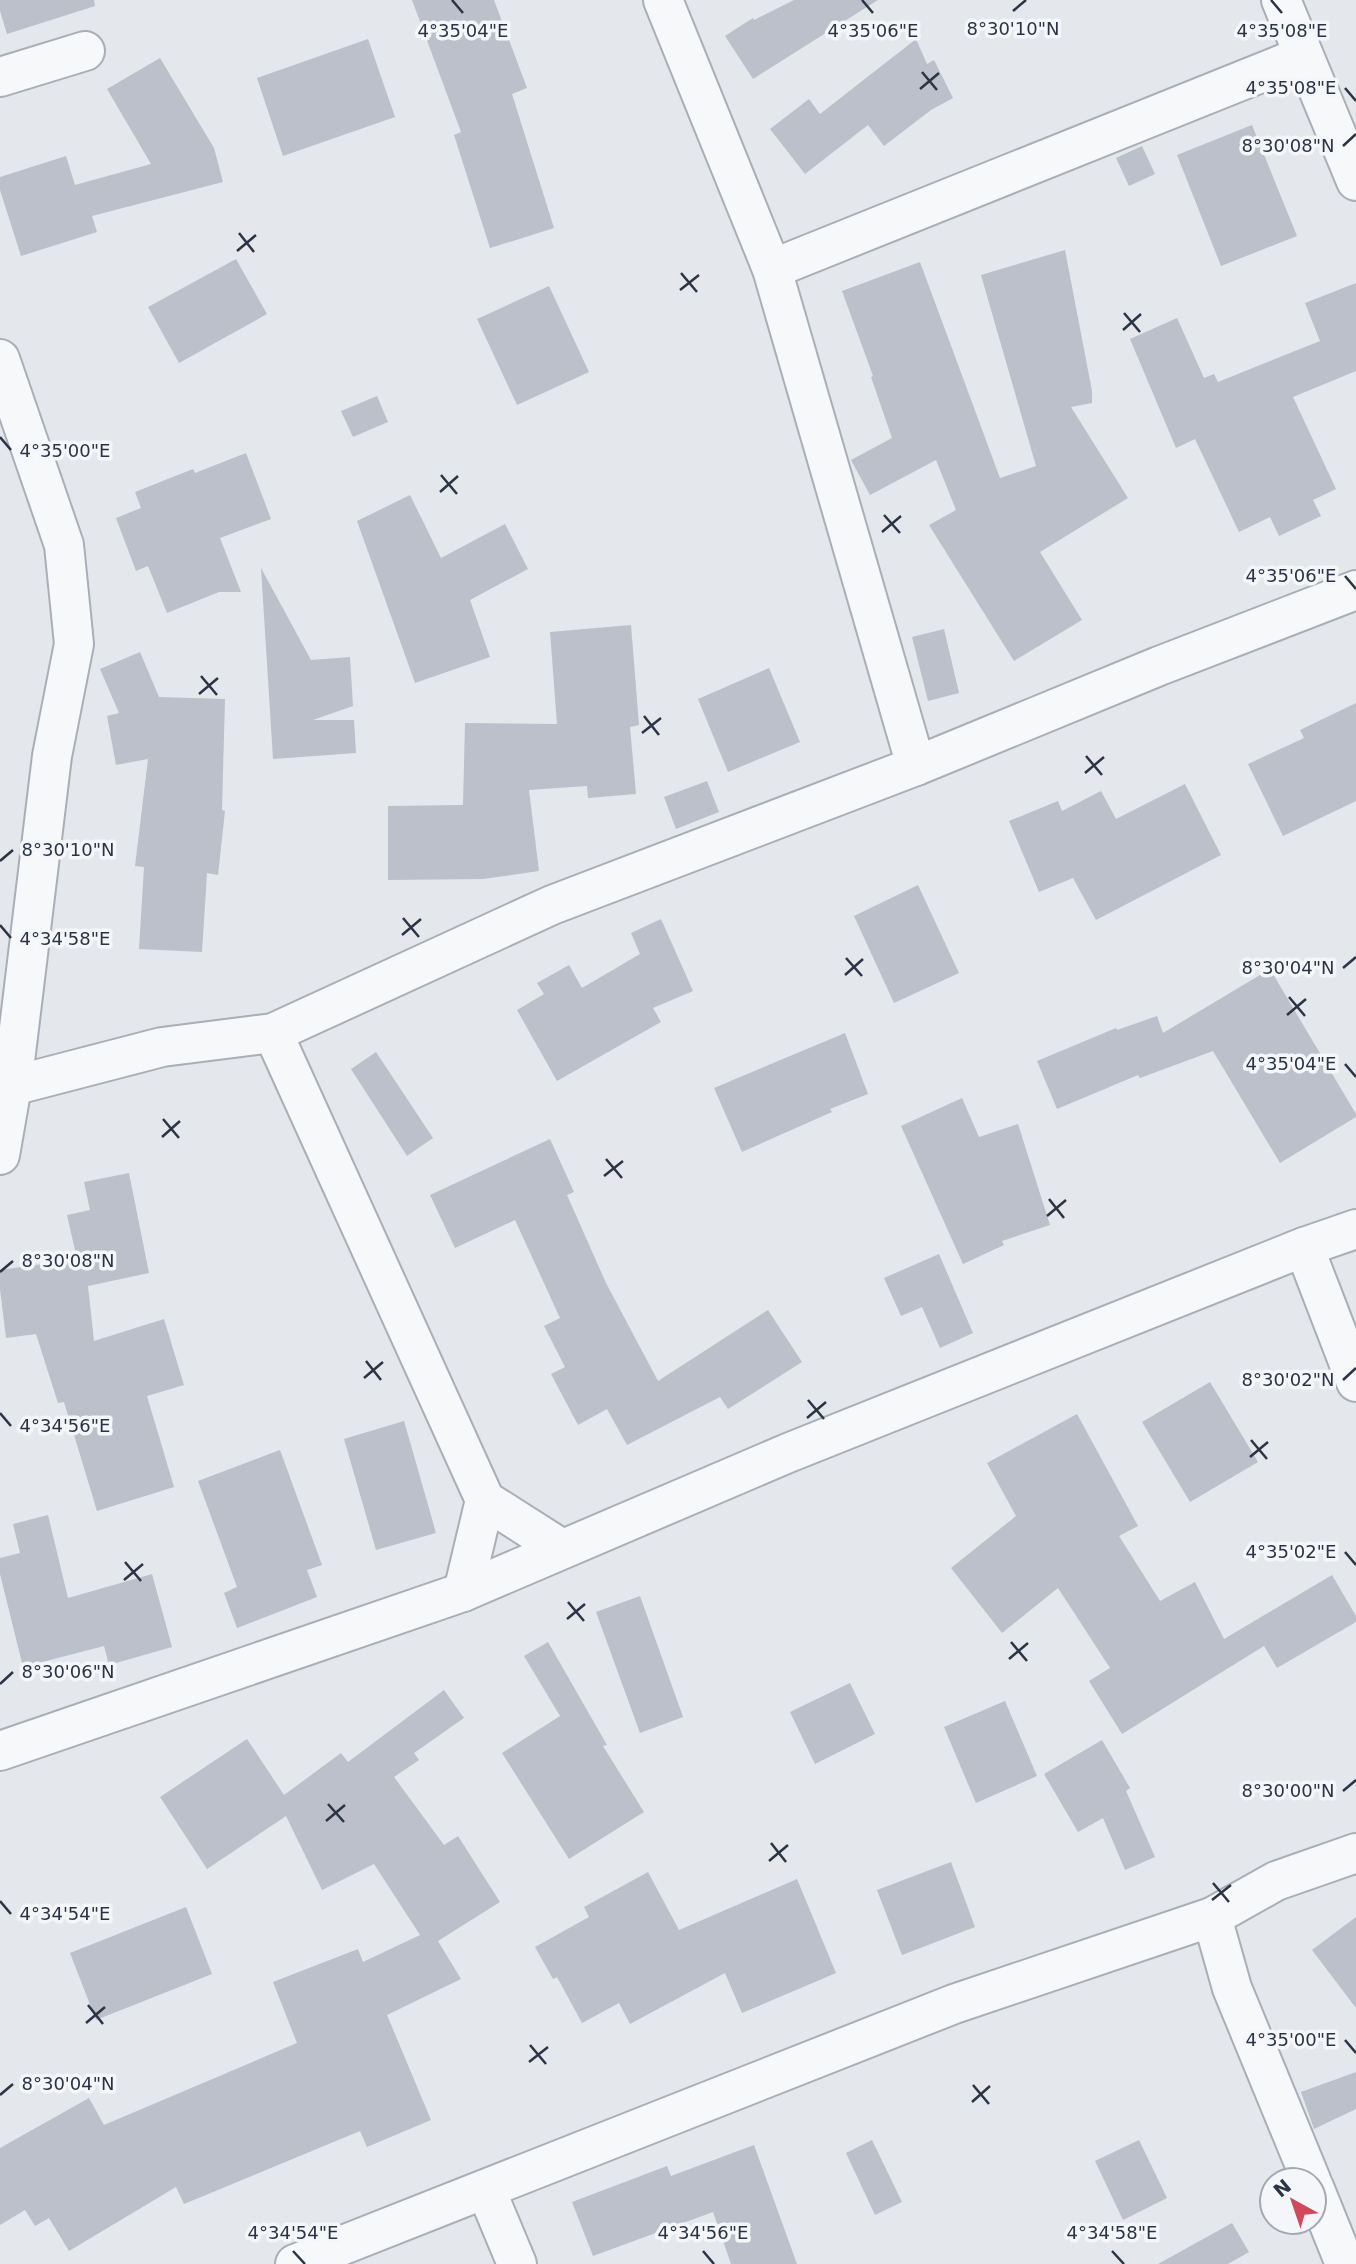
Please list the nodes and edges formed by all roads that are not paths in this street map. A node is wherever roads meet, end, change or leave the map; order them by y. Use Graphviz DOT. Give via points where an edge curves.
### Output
graph roads {
  1 [pos="663,0"];
  2 [pos="1281,0"];
  3 [pos="85,51"];
  4 [pos="1303,56"];
  5 [pos="0,77"];
  6 [pos="1356,181"];
  7 [pos="772,269"];
  8 [pos="0,359"];
  9 [pos="1356,590"];
  10 [pos="916,766"];
  11 [pos="273,1033"];
  12 [pos="6,1083"];
  13 [pos="0,1155"];
  14 [pos="1356,1229"];
  15 [pos="1304,1247"];
  16 [pos="1356,1382"];
  17 [pos="485,1500"];
  18 [pos="562,1549"];
  19 [pos="463,1592"];
  20 [pos="0,1751"];
  21 [pos="1356,1853"];
  22 [pos="1212,1917"];
  23 [pos="1305,2166"];
  24 [pos="486,2190"];
  25 [pos="1328,2222"];
  26 [pos="295,2264"];
  27 [pos="517,2264"];
  28 [pos="1345,2264"];
  1 -- 7 [label="street"];
  2 -- 4 [label="street"];
  3 -- 5 [label="street"];
  4 -- 6 [label="street"];
  4 -- 7 [label="street"];
  7 -- 10 [label="street"];
  8 -- 12 [label="street" via="64,545 74,644 52,756"];
  9 -- 10 [label="street"];
  10 -- 11 [label="street" via="552,905"];
  11 -- 12 [label="street" via="162,1047"];
  11 -- 17 [label="street"];
  12 -- 13 [label="street"];
  14 -- 15 [label="street"];
  15 -- 16 [label="street"];
  15 -- 18 [label="street" via="788,1453"];
  17 -- 18 [label="street"];
  17 -- 19 [label="street"];
  18 -- 19 [label="street"];
  19 -- 20 [label="street"];
  21 -- 22 [label="street" via="1276,1881"];
  22 -- 23 [label="street" via="1232,1988"];
  22 -- 24 [label="street" via="954,2004"];
  24 -- 26 [label="street"];
  24 -- 27 [label="street"];
  25 -- 28 [label="street"];
}
